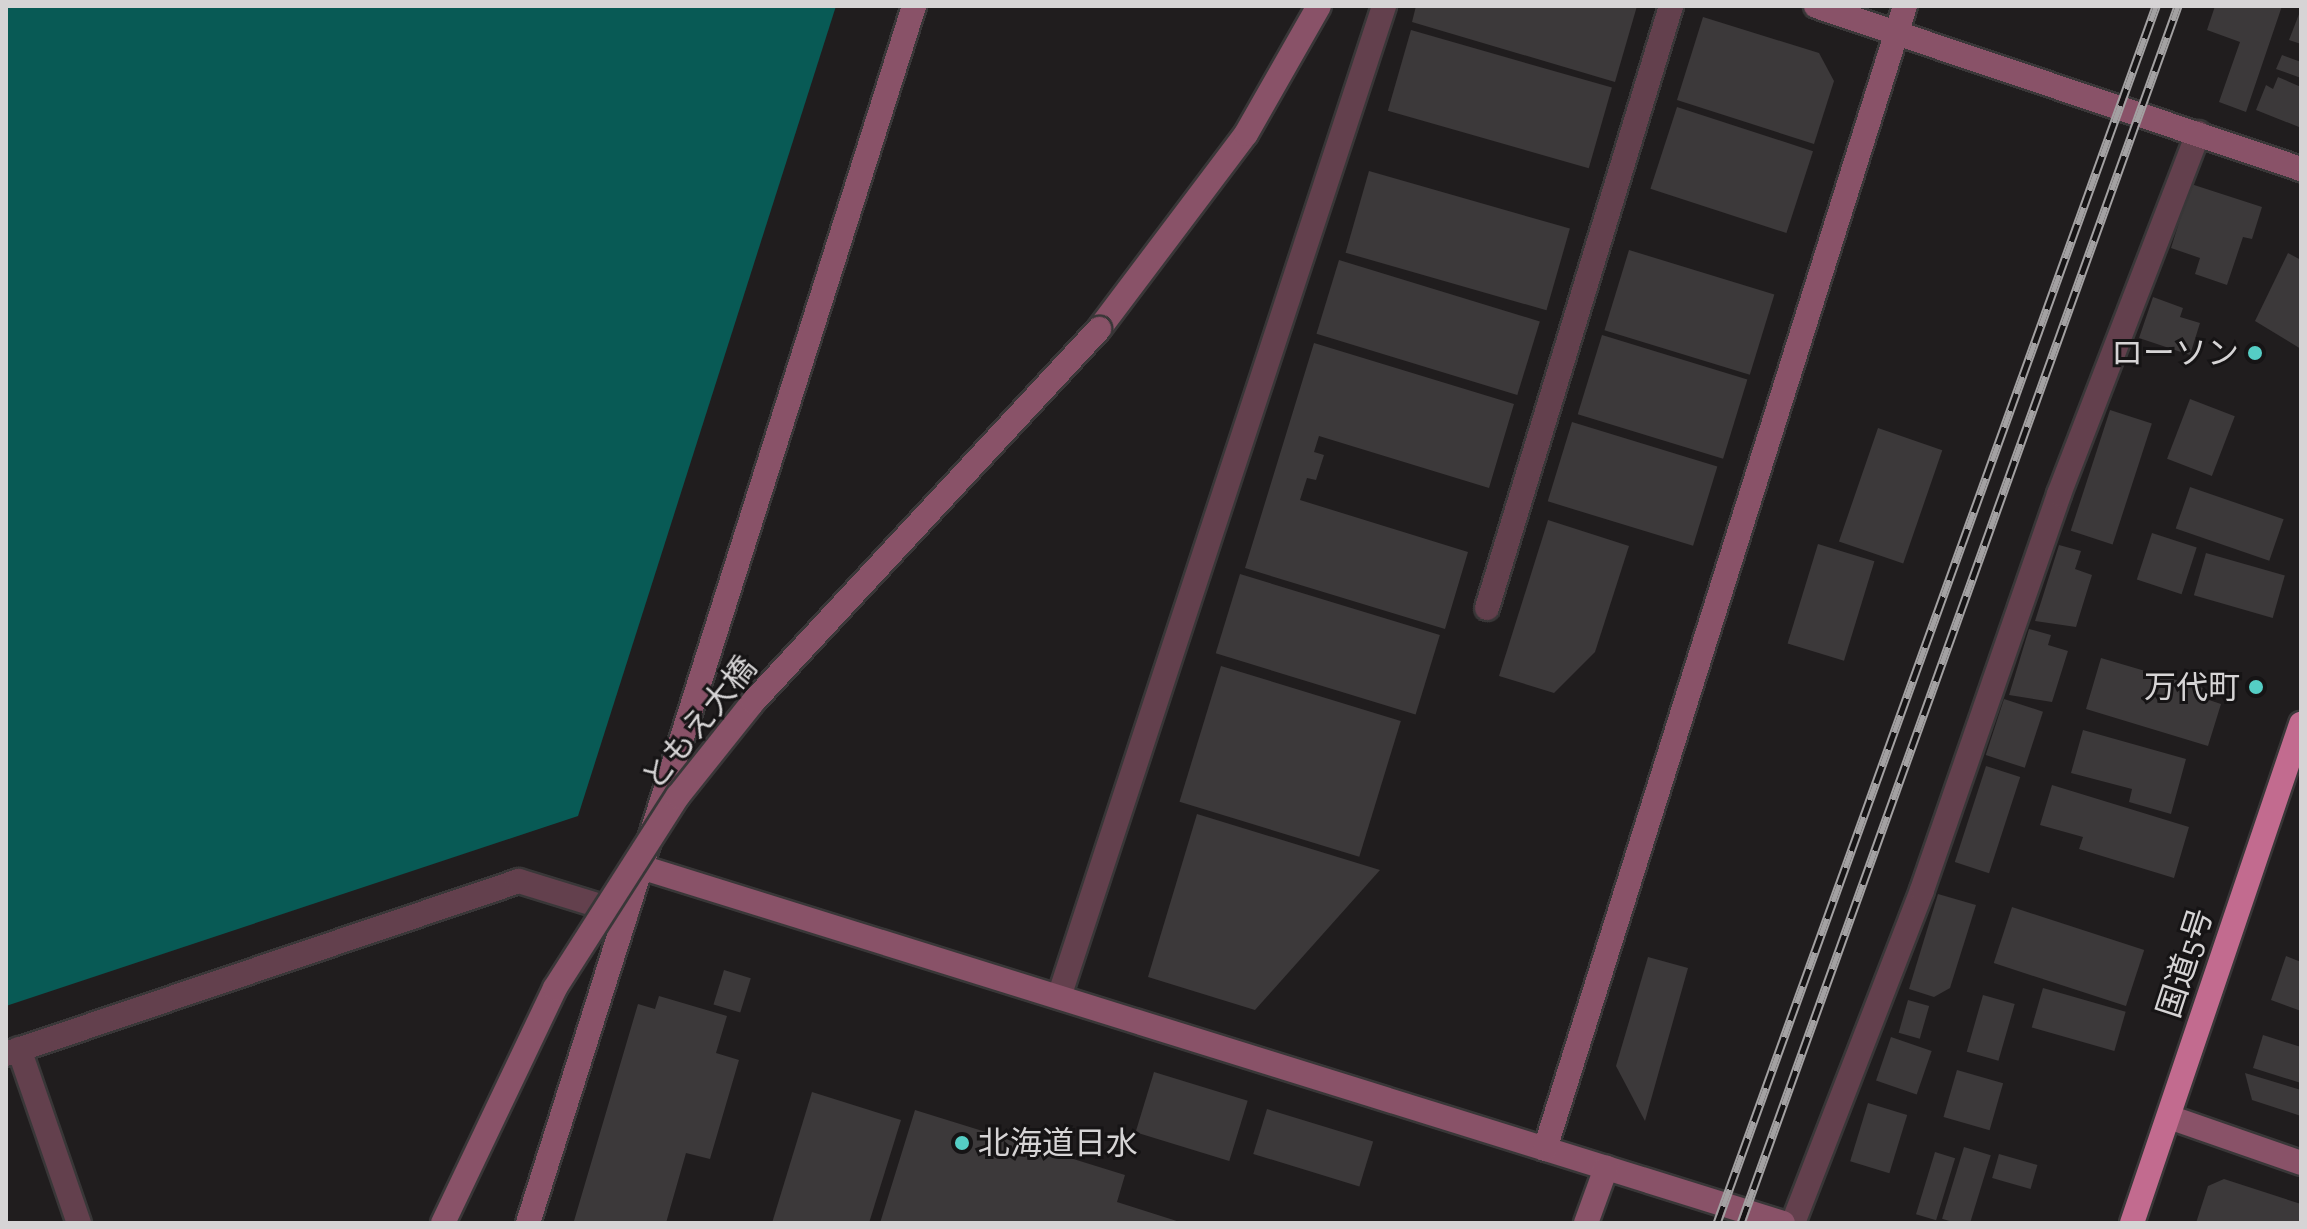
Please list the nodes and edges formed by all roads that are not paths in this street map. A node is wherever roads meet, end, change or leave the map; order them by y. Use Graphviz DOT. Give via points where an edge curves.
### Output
graph roads {
  1 [pos="914,6"];
  2 [pos="1319,6"];
  3 [pos="1384,6"];
  4 [pos="1671,6"];
  5 [pos="1816,6"];
  6 [pos="1905,6"];
  7 [pos="1896,32"];
  8 [pos="2198,133"];
  9 [pos="2301,169"];
  10 [pos="1487,608"];
  11 [pos="2301,724"];
  12 [pos="644,868"];
  13 [pos="630,915"];
  14 [pos="1059,997"];
  15 [pos="13,1052"];
  16 [pos="2169,1117"];
  17 [pos="1545,1149"];
  18 [pos="2301,1163"];
  19 [pos="1606,1168"];
  20 [pos="79,1223"];
  21 [pos="443,1223"];
  22 [pos="528,1223"];
  23 [pos="1586,1223"];
  24 [pos="1783,1223"];
  25 [pos="1793,1223"];
  26 [pos="2132,1223"];
  1 -- 12 [label="street"];
  2 -- 21 [label="street, ともえ大橋, bridge" via="1246,134 1099,329 753,702 678,796 555,988"];
  3 -- 14 [label="street"];
  4 -- 10 [label="street"];
  5 -- 7 [label="street"];
  6 -- 7 [label="street"];
  7 -- 8 [label="street"];
  7 -- 17 [label="street"];
  8 -- 9 [label="street"];
  8 -- 25 [label="street" via="2059,494 1922,890"];
  11 -- 16 [label="highway, 国道5号"];
  12 -- 13 [label="street"];
  12 -- 14 [label="street"];
  13 -- 15 [label="street" via="519,881"];
  13 -- 22 [label="street"];
  14 -- 17 [label="street"];
  15 -- 20 [label="street"];
  16 -- 18 [label="street"];
  16 -- 26 [label="highway, 国道5号"];
  17 -- 19 [label="street"];
  19 -- 23 [label="street"];
  19 -- 24 [label="street"];
}
